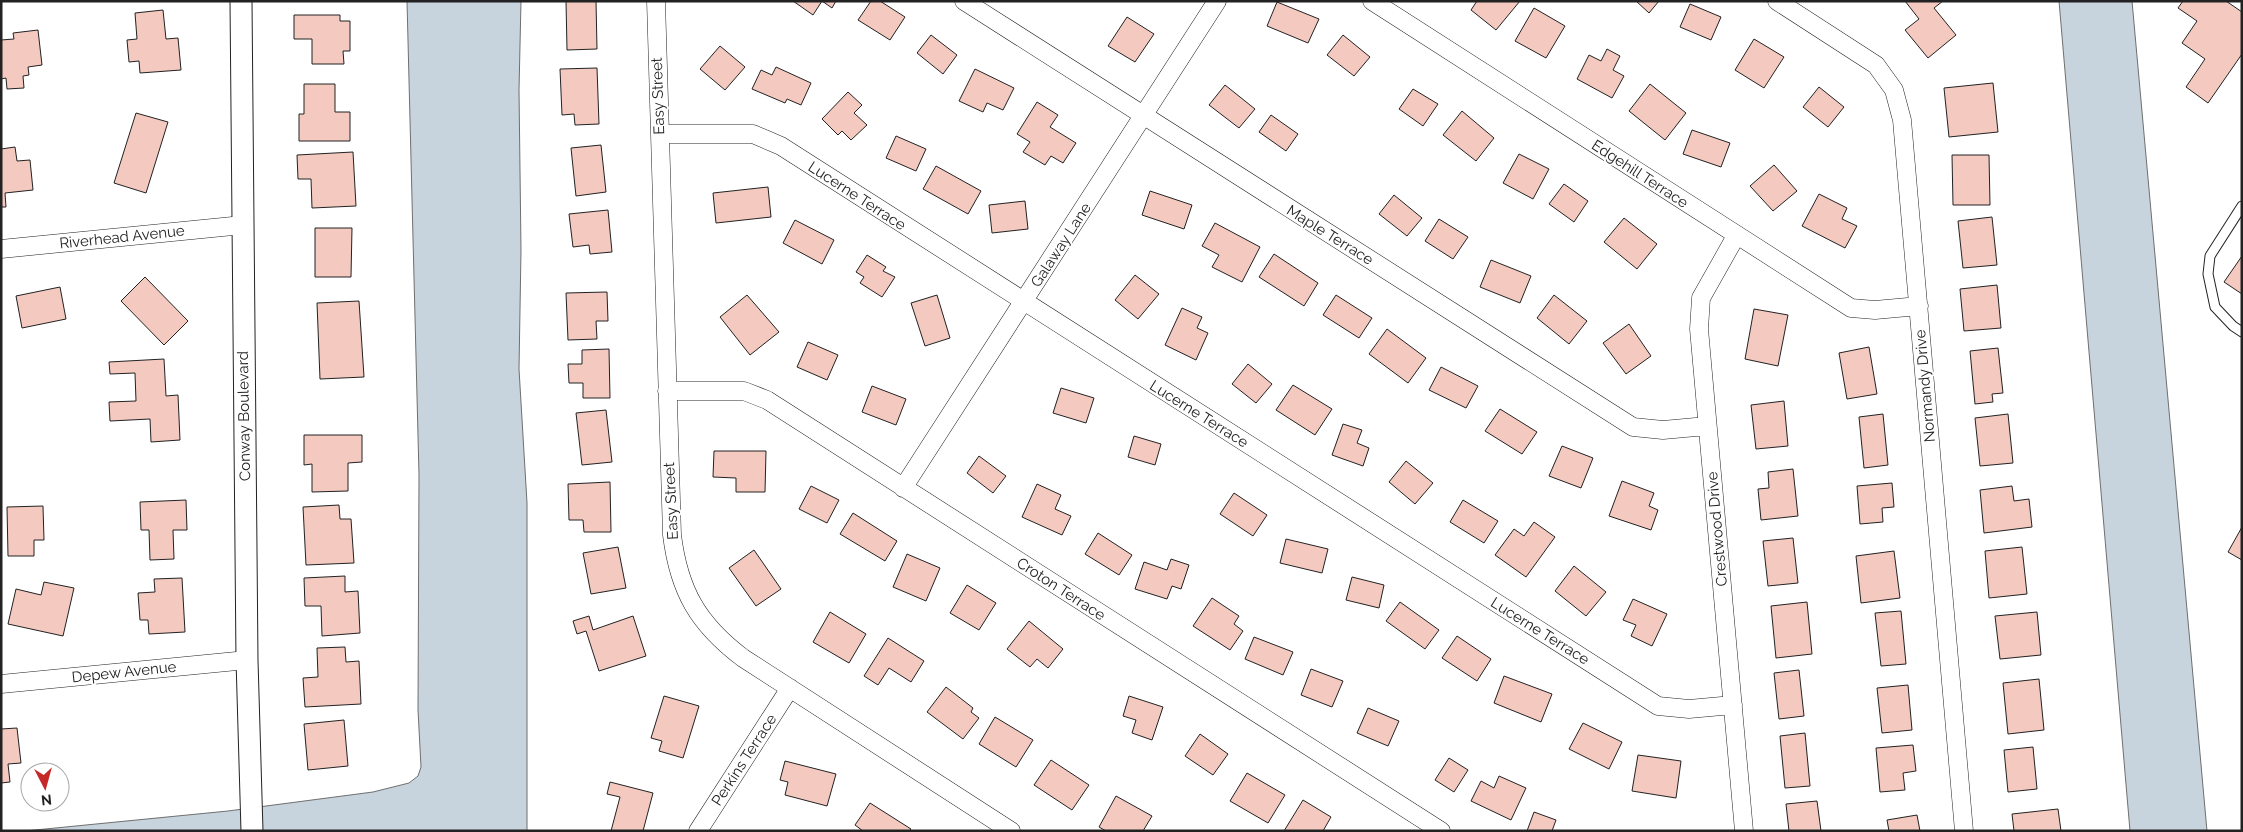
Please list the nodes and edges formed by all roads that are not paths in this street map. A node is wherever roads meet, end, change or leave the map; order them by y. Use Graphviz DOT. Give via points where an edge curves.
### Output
graph roads {
  1 [pos="241,1"];
  2 [pos="656,1"];
  3 [pos="964,1"];
  4 [pos="1218,1"];
  5 [pos="1372,1"];
  6 [pos="1777,1"];
  7 [pos="1143,117"];
  8 [pos="660,134"];
  9 [pos="2242,206"];
  10 [pos="243,225"];
  11 [pos="1736,236"];
  12 [pos="1,248"];
  13 [pos="1023,302"];
  14 [pos="1919,306"];
  15 [pos="2242,332"];
  16 [pos="668,392"];
  17 [pos="1707,426"];
  18 [pos="903,488"];
  19 [pos="247,660"];
  20 [pos="1,684"];
  21 [pos="790,688"];
  22 [pos="1733,705"];
  23 [pos="252,831"];
  24 [pos="698,831"];
  25 [pos="1011,831"];
  26 [pos="1441,831"];
  27 [pos="1744,831"];
  28 [pos="1964,831"];
  1 -- 10 [label="street, Conway Boulevard"];
  2 -- 8 [label="street, Easy Street"];
  3 -- 7 [label="street, Maple Terrace"];
  4 -- 7 [label="street, Galaway Lane"];
  5 -- 11 [label="street, Edgehill Terrace"];
  6 -- 14 [label="street, Normandy Drive" via="1876,65 1894,90 1902,120"];
  7 -- 13 [label="street, Galaway Lane"];
  7 -- 17 [label="street, Maple Terrace" via="1633,427 1664,430"];
  8 -- 13 [label="street, Lucerne Terrace" via="753,134 781,146"];
  8 -- 16 [label="street, Easy Street"];
  9 -- 15 [label="lane" via="2210,256 2208,274 2215,307"];
  10 -- 12 [label="street, Riverhead Avenue"];
  10 -- 19 [label="street, Conway Boulevard"];
  11 -- 14 [label="street, Edgehill Terrace" via="1851,308 1875,310"];
  11 -- 17 [label="street, Crestwood Drive" via="1701,298 1699,329"];
  13 -- 18 [label="street, Galaway Lane"];
  13 -- 22 [label="street, Lucerne Terrace" via="1658,706 1689,709"];
  14 -- 28 [label="street, Normandy Drive"];
  16 -- 18 [label="street, Croton Terrace" via="744,391 767,400"];
  16 -- 21 [label="street, Easy Street" via="672,535 682,582 696,611 722,642"];
  17 -- 22 [label="street, Crestwood Drive"];
  18 -- 26 [label="street, Croton Terrace"];
  19 -- 20 [label="street, Depew Avenue"];
  19 -- 23 [label="street, Conway Boulevard"];
  21 -- 24 [label="street, Perkins Terrace"];
  21 -- 25 [label="street, Easy Street"];
  22 -- 27 [label="street, Crestwood Drive"];
}
